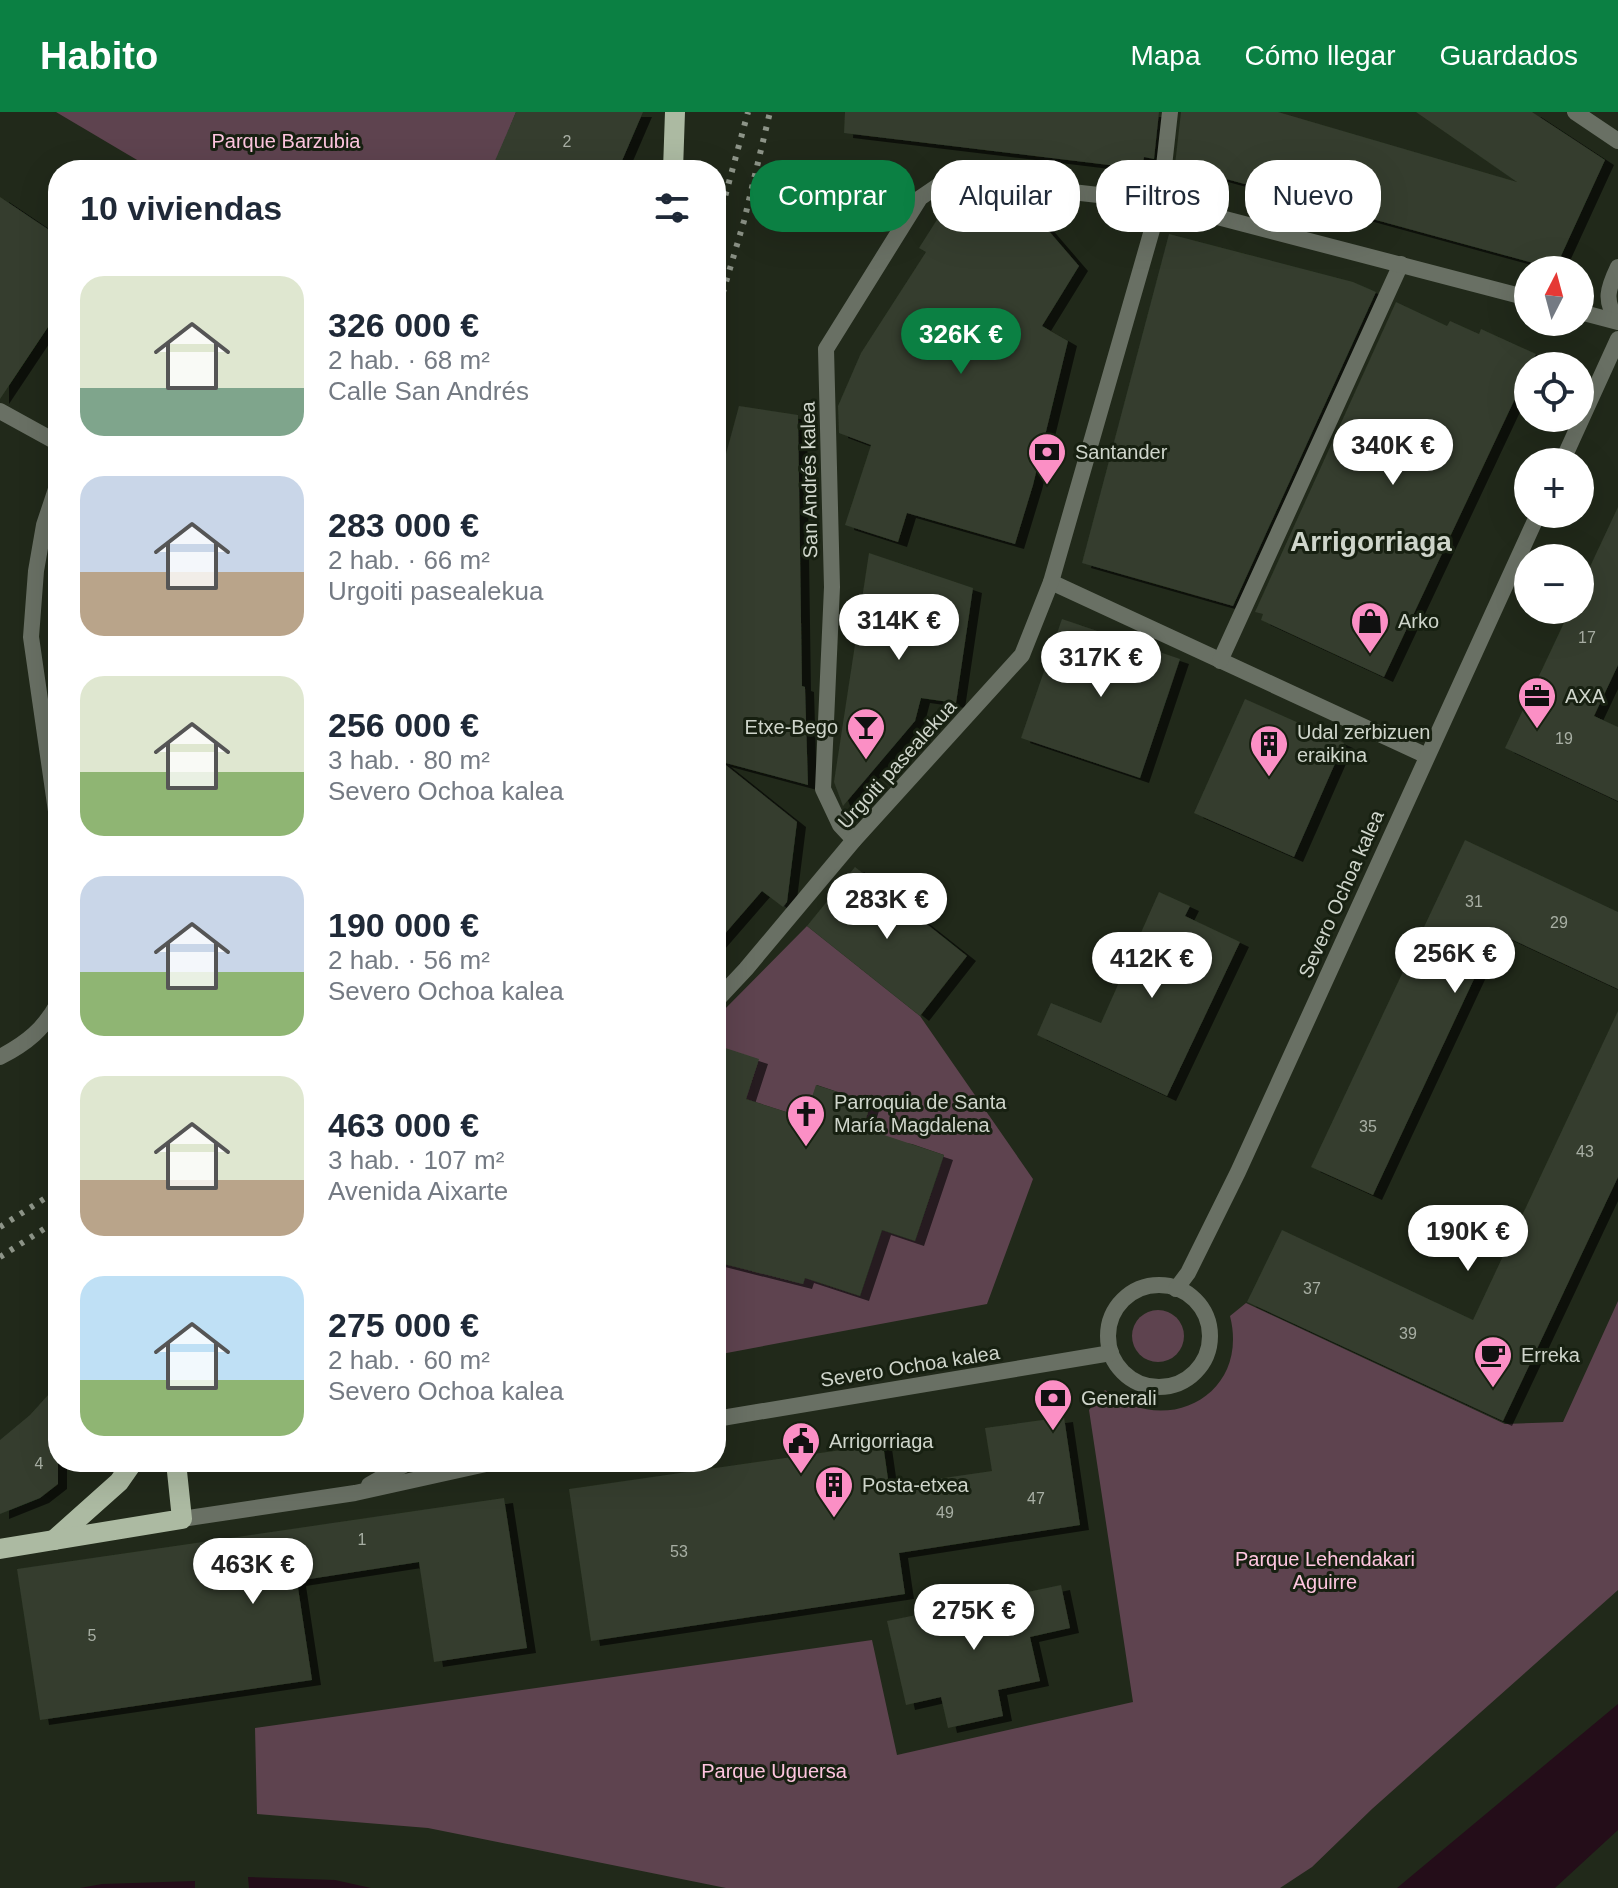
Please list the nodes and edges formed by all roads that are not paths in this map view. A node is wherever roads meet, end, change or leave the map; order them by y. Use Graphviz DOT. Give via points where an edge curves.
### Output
graph roads {
  1 [pos="675,112"];
  2 [pos="1170,112"];
  3 [pos="1575,112"];
  4 [pos="1618,141"];
  5 [pos="673,160"];
  6 [pos="1165,160"];
  7 [pos="1096,195"];
  8 [pos="1229,220"];
  9 [pos="1151,232"];
  10 [pos="1401,264"];
  11 [pos="1618,267"];
  12 [pos="1514,294"];
  13 [pos="1594,316"];
  14 [pos="1618,322"];
  15 [pos="1618,339"];
  16 [pos="0,411"];
  17 [pos="48,437"];
  18 [pos="1568,448"];
  19 [pos="48,513"];
  20 [pos="1532,528"];
  21 [pos="1051,582"];
  22 [pos="1220,661"];
  23 [pos="48,755"];
  24 [pos="1427,756"];
  25 [pos="854,840"];
  26 [pos="726,990"];
  27 [pos="48,1021"];
  28 [pos="0,1057"];
  29 [pos="1176,1289"];
  30 [pos="1111,1353"];
  31 [pos="726,1417"];
  32 [pos="126,1472"];
  33 [pos="177,1472"];
  34 [pos="392,1472"];
  35 [pos="450,1472"];
  36 [pos="355,1493"];
  37 [pos="182,1519"];
  38 [pos="54,1540"];
  39 [pos="0,1549"];
  1 -- 5 [label="main road"];
  2 -- 6 [label="street, Urgoiti pasealekua"];
  3 -- 4 [label="street"];
  7 -- 25 [label="street, San Andrés kalea" via="966,180 942,183 920,198 826,349 832,587 823,789 840,825"];
  8 -- 10 [label="street"];
  9 -- 21 [label="street, Urgoiti pasealekua"];
  10 -- 12 [label="street"];
  10 -- 22 [label="street"];
  11 -- 14 [label="street" via="1607,291 1608,306"];
  13 -- 14 [label="street"];
  15 -- 18 [label="street"];
  16 -- 17 [label="street"];
  19 -- 23 [label="street" via="36,571 31,637"];
  20 -- 24 [label="street, Severo Ochoa kalea"];
  21 -- 22 [label="street"];
  21 -- 25 [label="street, Urgoiti pasealekua" via="1022,655"];
  22 -- 24 [label="street"];
  24 -- 29 [label="street, Severo Ochoa kalea" via="1238,1172"];
  25 -- 26 [label="street, Urgoiti pasealekua"];
  27 -- 28 [label="street" via="25,1044"];
  29 -- 30 [label="street" via="1156,1286 1127,1296 1110,1322"];
  29 -- 30 [label="street" via="1202,1310 1209,1332 1207,1354 1194,1372 1164,1386 1141,1384 1123,1372"];
  30 -- 31 [label="street, Severo Ochoa kalea"];
  32 -- 38 [label="main road"];
  33 -- 37 [label="main road"];
  34 -- 36 [label="street"];
  35 -- 36 [label="street"];
  36 -- 37 [label="street"];
  37 -- 38 [label="main road"];
  38 -- 39 [label="main road"];
}
